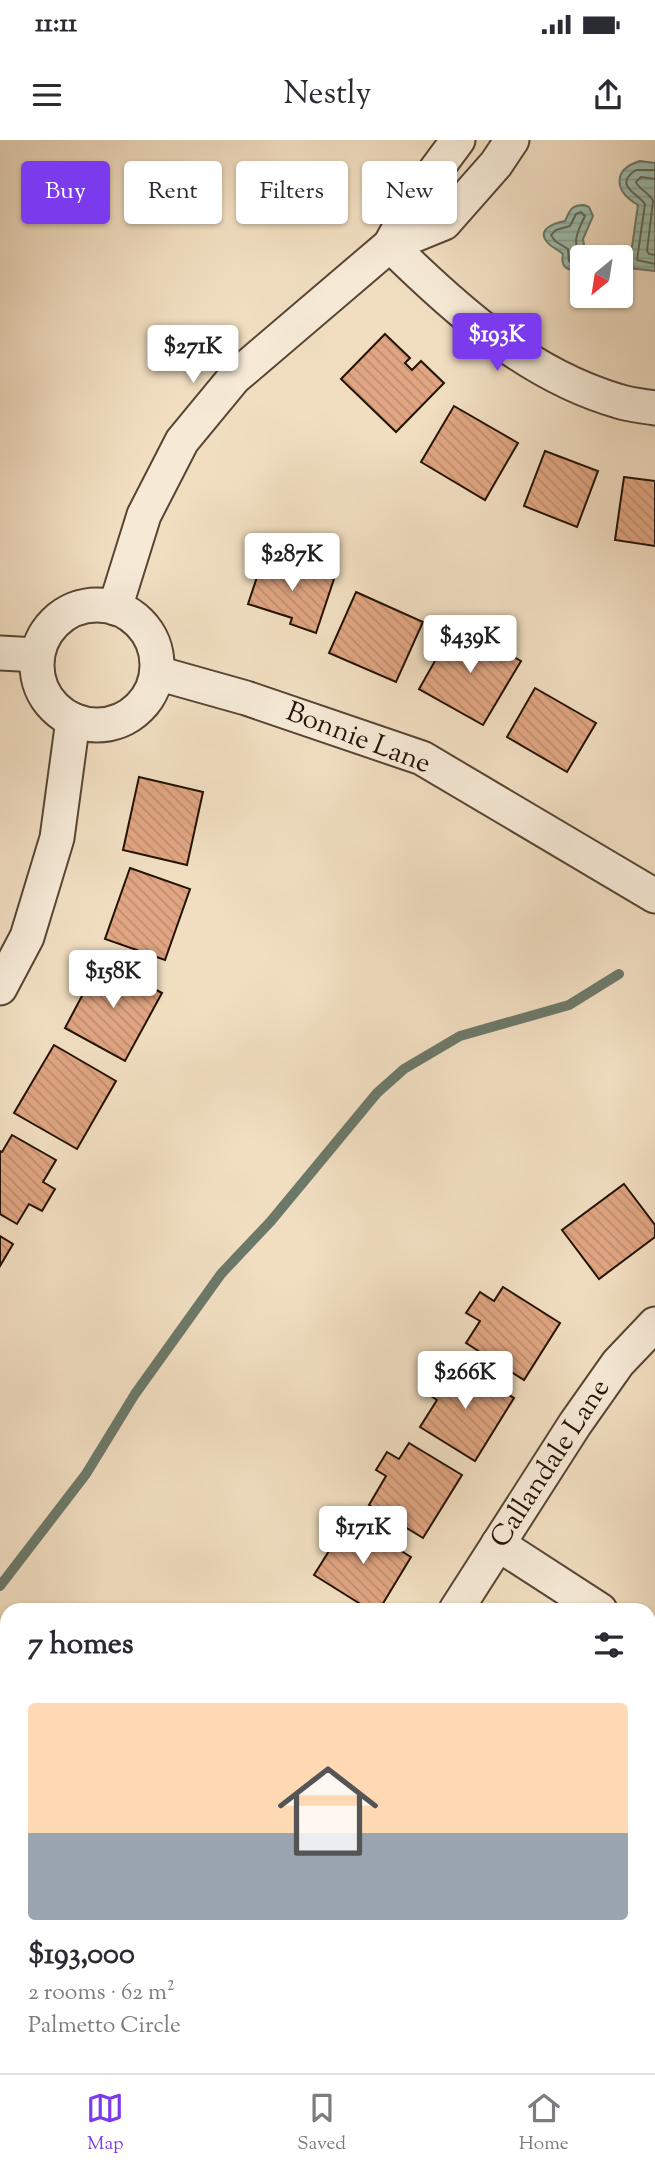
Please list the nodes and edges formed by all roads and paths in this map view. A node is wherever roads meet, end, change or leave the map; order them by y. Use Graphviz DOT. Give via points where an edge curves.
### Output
graph roads {
  1 [pos="458,140"];
  2 [pos="512,140"];
  3 [pos="390,245"];
  4 [pos="655,408"];
  5 [pos="115,608"];
  6 [pos="0,653"];
  7 [pos="37,655"];
  8 [pos="157,673"];
  9 [pos="72,720"];
  10 [pos="655,896"];
  11 [pos="0,988"];
  12 [pos="655,1324"];
  13 [pos="498,1544"];
  14 [pos="460,1603"];
  15 [pos="589,1603"];
  1 -- 3 [label="street" via="418,194"];
  2 -- 3 [label="street" via="444,223"];
  3 -- 4 [label="street" via="509,349 618,401"];
  3 -- 5 [label="street" via="234,378 182,441 144,515"];
  5 -- 7 [label="street" via="74,610 56,621 43,637"];
  5 -- 8 [label="street" via="133,617 148,633 156,652"];
  6 -- 7 [label="street"];
  7 -- 9 [label="street" via="37,676 44,695"];
  8 -- 9 [label="street" via="147,699 114,724"];
  8 -- 10 [label="street, Bonnie Lane" via="422,758"];
  9 -- 11 [label="street" via="57,838 27,937"];
  12 -- 13 [label="street, Callandale Lane" via="618,1363"];
  13 -- 14 [label="street, Callandale Lane"];
  13 -- 15 [label="street"];
}
